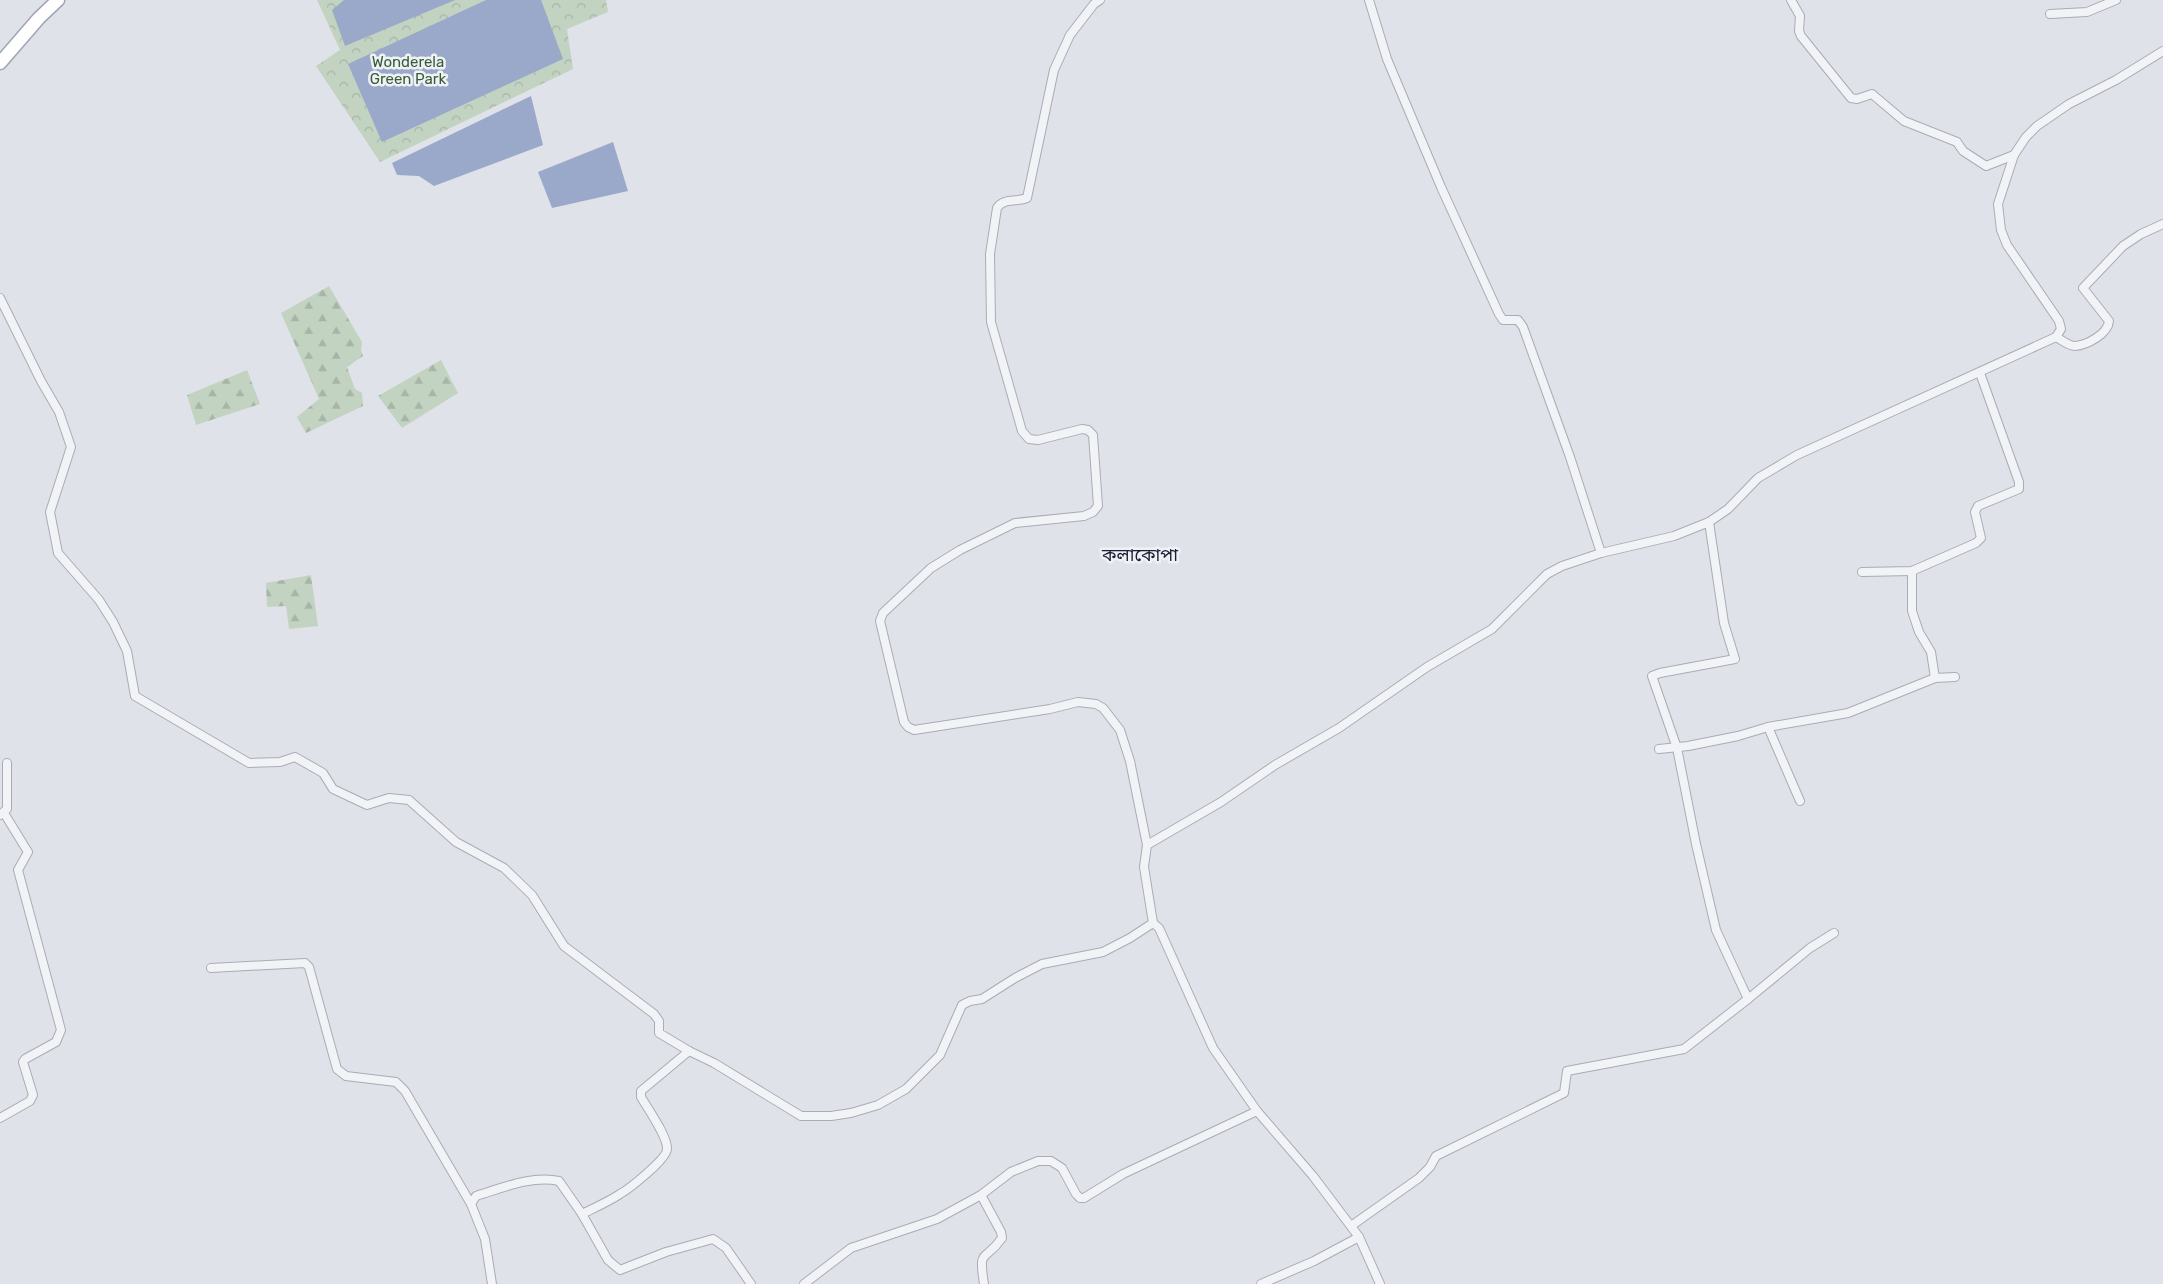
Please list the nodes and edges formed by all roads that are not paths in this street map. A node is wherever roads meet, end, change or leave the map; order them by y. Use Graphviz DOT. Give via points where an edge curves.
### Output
graph roads {
  1 [pos="58,0"];
  2 [pos="1100,0"];
  3 [pos="1369,0"];
  4 [pos="1791,0"];
  5 [pos="2116,0"];
  6 [pos="2050,14"];
  7 [pos="2163,51"];
  8 [pos="0,63"];
  9 [pos="2014,155"];
  10 [pos="2163,224"];
  11 [pos="0,298"];
  12 [pos="2056,337"];
  13 [pos="1980,373"];
  14 [pos="1709,522"];
  15 [pos="1601,553"];
  16 [pos="1912,571"];
  17 [pos="1862,572"];
  18 [pos="1955,677"];
  19 [pos="1935,678"];
  20 [pos="1768,727"];
  21 [pos="1677,748"];
  22 [pos="1659,750"];
  23 [pos="7,763"];
  24 [pos="1800,801"];
  25 [pos="2,814"];
  26 [pos="1147,845"];
  27 [pos="1153,923"];
  28 [pos="1834,933"];
  29 [pos="211,968"];
  30 [pos="1748,998"];
  31 [pos="689,1051"];
  32 [pos="1257,1111"];
  33 [pos="0,1118"];
  34 [pos="981,1195"];
  35 [pos="471,1204"];
  36 [pos="582,1214"];
  37 [pos="1351,1226"];
  38 [pos="1359,1237"];
  39 [pos="492,1284"];
  40 [pos="751,1284"];
  41 [pos="804,1284"];
  42 [pos="984,1284"];
  43 [pos="1261,1284"];
  44 [pos="1380,1284"];
  1 -- 8 [label="main road"];
  2 -- 26 [label="street" via="1070,34 1054,70 1027,198 1004,202 997,208 989,283 991,322 1022,431 1029,439 1038,440 1088,430 1092,435 1098,506 1084,516 1015,523 960,550 930,568 883,613 880,621 904,722 914,730 1078,702 1103,708 1120,730 1130,761"];
  3 -- 15 [label="street" via="1386,59 1500,314 1503,320 1518,320 1523,327"];
  4 -- 9 [label="street" via="1800,16 1801,36 1851,98 1872,94 1904,121 1957,142 1986,166"];
  5 -- 6 [label="street" via="2087,12"];
  7 -- 9 [label="street" via="2069,104 2037,126"];
  9 -- 12 [label="street" via="1998,204 2001,230 2007,245 2058,321 2061,329"];
  10 -- 12 [label="street" via="2124,246 2083,288 2109,321 2107,329 2076,346"];
  11 -- 31 [label="street" via="60,412 70,447 50,512 58,553 99,600 113,622 127,650 135,696 249,763 280,762 294,757 323,773 333,789 367,804 388,798 409,800 456,842 504,868 532,895 564,946 654,1014 659,1021 659,1033"];
  12 -- 13 [label="street"];
  13 -- 14 [label="street" via="1797,454 1758,478 1728,509"];
  13 -- 16 [label="street" via="2019,489 1978,506 1975,512 1982,538 1976,543"];
  14 -- 15 [label="street" via="1674,536"];
  14 -- 21 [label="street" via="1724,623 1736,656 1732,661 1652,676"];
  15 -- 26 [label="street" via="1547,574 1492,629 1427,667 1339,728 1275,765 1221,802"];
  16 -- 17 [label="street"];
  16 -- 19 [label="street" via="1912,611 1931,652"];
  18 -- 19 [label="street"];
  19 -- 20 [label="street" via="1848,713"];
  20 -- 21 [label="street"];
  20 -- 24 [label="street"];
  21 -- 22 [label="street"];
  21 -- 30 [label="street" via="1716,930"];
  23 -- 25 [label="street" via="7,809"];
  25 -- 33 [label="street" via="28,852 18,870 61,1030 56,1042 23,1062 33,1095 30,1101"];
  26 -- 27 [label="street" via="1144,867"];
  27 -- 31 [label="street" via="1103,952 1042,964 982,999 962,1005 940,1055 906,1089 878,1105 851,1114 801,1116"];
  27 -- 32 [label="street" via="1159,928 1213,1048"];
  28 -- 30 [label="street" via="1810,948"];
  29 -- 35 [label="street" via="305,963 309,967 337,1069 346,1076 396,1082 405,1091"];
  30 -- 37 [label="street" via="1684,1049 1567,1071 1564,1093 1436,1156 1430,1168 1418,1178"];
  31 -- 36 [label="street" via="641,1091 641,1097 665,1139 667,1153 621,1194"];
  32 -- 34 [label="street" via="1130,1170 1084,1198 1076,1194 1062,1168 1051,1161 1038,1161 1011,1172"];
  32 -- 37 [label="street"];
  34 -- 41 [label="street" via="936,1219 851,1248"];
  34 -- 42 [label="street" via="1002,1232 1002,1238 980,1262"];
  35 -- 36 [label="street" via="476,1196 519,1183 552,1180 559,1181"];
  35 -- 39 [label="street" via="485,1239"];
  36 -- 40 [label="street" via="608,1260 620,1270 666,1252 713,1240 726,1248"];
  37 -- 38 [label="street"];
  38 -- 43 [label="street"];
  38 -- 44 [label="street"];
}
